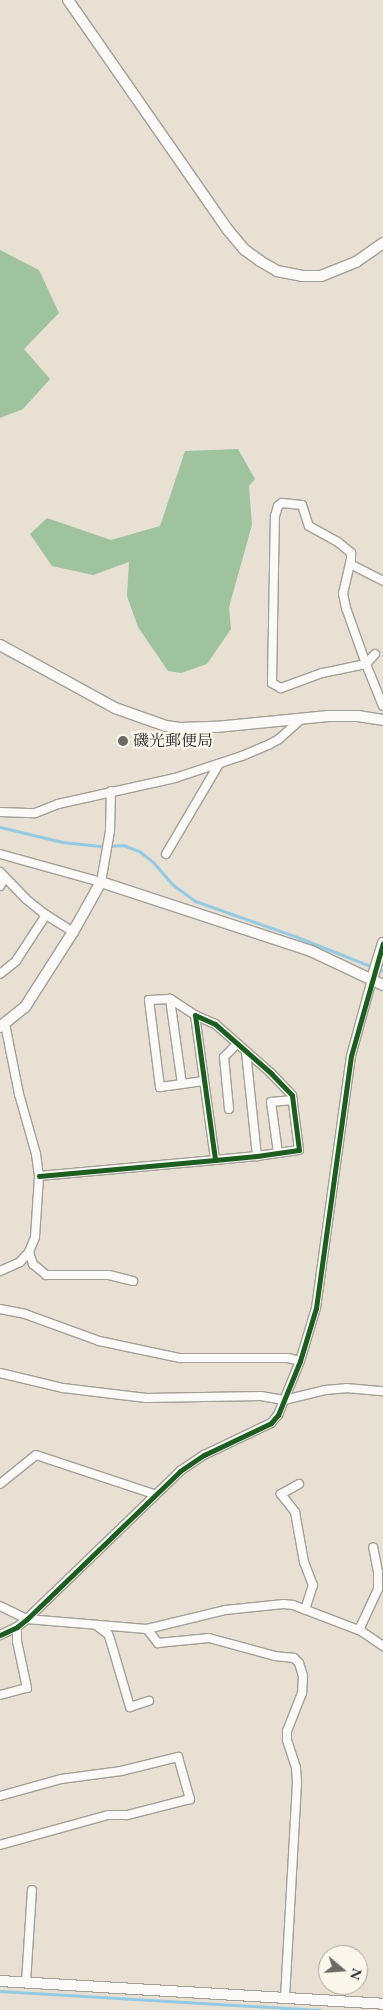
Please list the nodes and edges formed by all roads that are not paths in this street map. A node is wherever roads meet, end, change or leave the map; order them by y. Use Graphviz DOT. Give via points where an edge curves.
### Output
graph roads {
  1 [pos="68,0"];
  2 [pos="383,243"];
  3 [pos="350,564"];
  4 [pos="383,581"];
  5 [pos="0,645"];
  6 [pos="375,654"];
  7 [pos="366,664"];
  8 [pos="383,706"];
  9 [pos="301,719"];
  10 [pos="383,720"];
  11 [pos="219,764"];
  12 [pos="111,791"];
  13 [pos="0,812"];
  14 [pos="0,854"];
  15 [pos="166,854"];
  16 [pos="3,875"];
  17 [pos="101,882"];
  18 [pos="0,886"];
  19 [pos="46,915"];
  20 [pos="73,932"];
  21 [pos="383,943"];
  22 [pos="374,973"];
  23 [pos="0,974"];
  24 [pos="383,985"];
  25 [pos="170,999"];
  26 [pos="195,1015"];
  27 [pos="2,1026"];
  28 [pos="237,1044"];
  29 [pos="246,1052"];
  30 [pos="204,1081"];
  31 [pos="182,1084"];
  32 [pos="293,1100"];
  33 [pos="229,1109"];
  34 [pos="278,1153"];
  35 [pos="257,1156"];
  36 [pos="215,1160"];
  37 [pos="39,1176"];
  38 [pos="29,1252"];
  39 [pos="0,1271"];
  40 [pos="133,1281"];
  41 [pos="0,1309"];
  42 [pos="300,1360"];
  43 [pos="0,1373"];
  44 [pos="383,1391"];
  45 [pos="284,1400"];
  46 [pos="0,1484"];
  47 [pos="299,1484"];
  48 [pos="154,1494"];
  49 [pos="373,1547"];
  50 [pos="0,1606"];
  51 [pos="305,1610"];
  52 [pos="27,1619"];
  53 [pos="94,1623"];
  54 [pos="17,1627"];
  55 [pos="147,1629"];
  56 [pos="359,1630"];
  57 [pos="0,1635"];
  58 [pos="383,1646"];
  59 [pos="0,1695"];
  60 [pos="149,1702"];
  61 [pos="0,1796"];
  62 [pos="0,1845"];
  63 [pos="32,1890"];
  64 [pos="0,1981"];
  65 [pos="26,1982"];
  66 [pos="285,1998"];
  67 [pos="383,2004"];
  1 -- 2 [label="street" via="228,230 260,262 277,271 321,276 356,262"];
  3 -- 4 [label="street"];
  3 -- 7 [label="street" via="343,593"];
  3 -- 7 [label="street" via="349,549 310,526 302,505 278,506 275,516 272,679 275,686 281,688 322,673"];
  5 -- 9 [label="street" via="115,708 166,726 216,727"];
  6 -- 7 [label="street"];
  7 -- 8 [label="street"];
  9 -- 10 [label="street" via="358,716"];
  9 -- 11 [label="street" via="279,739"];
  11 -- 12 [label="street" via="176,778"];
  11 -- 15 [label="street"];
  12 -- 13 [label="street" via="36,813"];
  12 -- 17 [label="street" via="110,831"];
  14 -- 17 [label="street"];
  16 -- 18 [label="street"];
  16 -- 19 [label="street" via="26,900"];
  17 -- 20 [label="street"];
  17 -- 22 [label="street"];
  19 -- 20 [label="street"];
  19 -- 23 [label="street" via="16,961"];
  20 -- 27 [label="street" via="25,1007"];
  21 -- 22 [label="street"];
  22 -- 24 [label="street"];
  22 -- 42 [label="street" via="351,1056 316,1308"];
  25 -- 26 [label="street"];
  25 -- 31 [label="street"];
  25 -- 31 [label="street" via="149,1000 160,1087"];
  26 -- 28 [label="street" via="209,1020"];
  26 -- 30 [label="street"];
  27 -- 37 [label="street"];
  28 -- 29 [label="street"];
  28 -- 33 [label="street" via="224,1057"];
  29 -- 32 [label="street" via="272,1074"];
  29 -- 35 [label="street"];
  30 -- 31 [label="street"];
  30 -- 36 [label="street"];
  32 -- 34 [label="street" via="298,1150"];
  32 -- 34 [label="street" via="271,1102"];
  34 -- 35 [label="street"];
  35 -- 36 [label="street"];
  36 -- 37 [label="street"];
  37 -- 38 [label="street" via="35,1236"];
  38 -- 39 [label="street" via="20,1262"];
  38 -- 40 [label="street" via="33,1264 46,1275 109,1275"];
  41 -- 42 [label="street" via="25,1314 99,1342 180,1358"];
  42 -- 45 [label="street"];
  43 -- 45 [label="street" via="109,1395 146,1398 261,1396"];
  44 -- 45 [label="street" via="346,1388"];
  45 -- 48 [label="street" via="271,1423 204,1455"];
  46 -- 48 [label="street" via="36,1455"];
  47 -- 51 [label="street" via="281,1494 295,1512 304,1562 313,1585"];
  48 -- 52 [label="street"];
  49 -- 56 [label="street" via="378,1589"];
  50 -- 52 [label="street"];
  51 -- 55 [label="street" via="284,1604 225,1610"];
  51 -- 56 [label="street"];
  52 -- 53 [label="street"];
  52 -- 54 [label="street"];
  53 -- 55 [label="street"];
  53 -- 60 [label="street" via="108,1634 130,1707"];
  54 -- 57 [label="street"];
  54 -- 59 [label="street" via="27,1688"];
  55 -- 66 [label="street" via="158,1643 209,1638 294,1658 299,1663 303,1676 302,1693 287,1730 296,1768 296,1784"];
  56 -- 58 [label="street"];
  61 -- 62 [label="street" via="61,1779 120,1771 178,1757 190,1799 127,1815 108,1816"];
  63 -- 65 [label="street"];
  64 -- 65 [label="street"];
  65 -- 66 [label="street"];
  66 -- 67 [label="street"];
}
